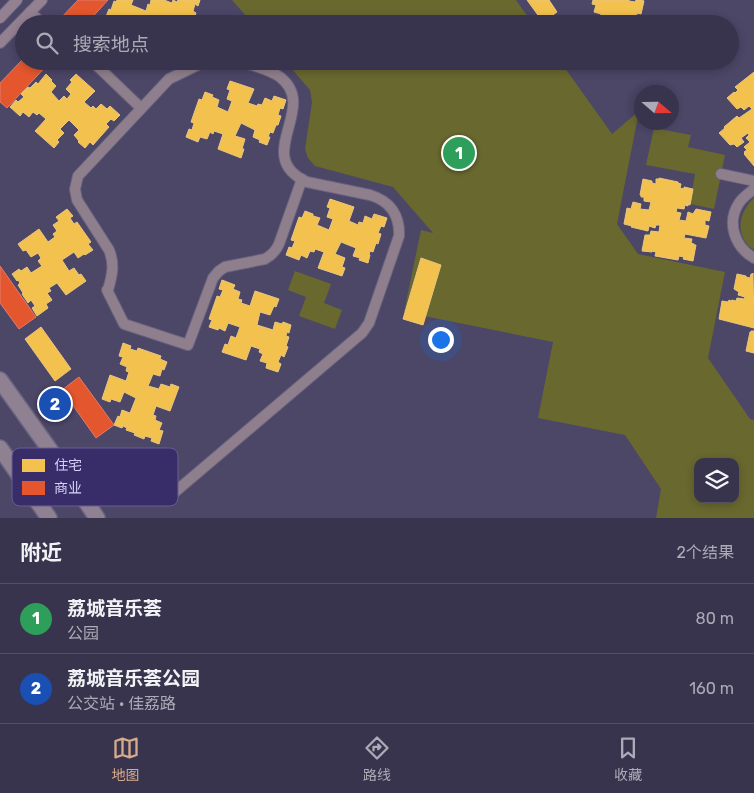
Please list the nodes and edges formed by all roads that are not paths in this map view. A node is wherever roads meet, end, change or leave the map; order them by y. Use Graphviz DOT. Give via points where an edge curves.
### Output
graph roads {
  1 [pos="17,0"];
  2 [pos="42,0"];
  3 [pos="30,12"];
  4 [pos="27,15"];
  5 [pos="33,15"];
  6 [pos="1,16"];
  7 [pos="15,28"];
  8 [pos="0,43"];
  9 [pos="101,70"];
  10 [pos="187,70"];
  11 [pos="267,70"];
  12 [pos="141,108"];
  13 [pos="721,174"];
  14 [pos="302,179"];
  15 [pos="754,181"];
  16 [pos="754,189"];
  17 [pos="754,258"];
  18 [pos="0,380"];
  19 [pos="0,448"];
  20 [pos="49,448"];
  21 [pos="12,465"];
  22 [pos="178,489"];
  23 [pos="41,506"];
  24 [pos="89,506"];
  25 [pos="50,518"];
  26 [pos="97,518"];
  1 -- 6 [label="street"];
  2 -- 3 [label="street"];
  3 -- 4 [label="street"];
  3 -- 5 [label="lane"];
  7 -- 8 [label="street"];
  9 -- 12 [label="lane"];
  10 -- 12 [label="lane" via="168,79"];
  11 -- 14 [label="lane" via="289,87 294,108 284,153 289,168"];
  12 -- 14 [label="lane" via="78,176 75,189 77,200 112,256 113,269 108,290 124,324 188,345 213,278 219,271 265,259 276,250"];
  13 -- 15 [label="lane"];
  14 -- 22 [label="lane" via="378,197 395,213 399,236 369,323 362,333"];
  16 -- 17 [label="lane" via="739,203 733,229 739,246"];
  18 -- 20 [label="main road"];
  19 -- 21 [label="main road"];
  23 -- 25 [label="main road"];
  24 -- 26 [label="main road"];
}
